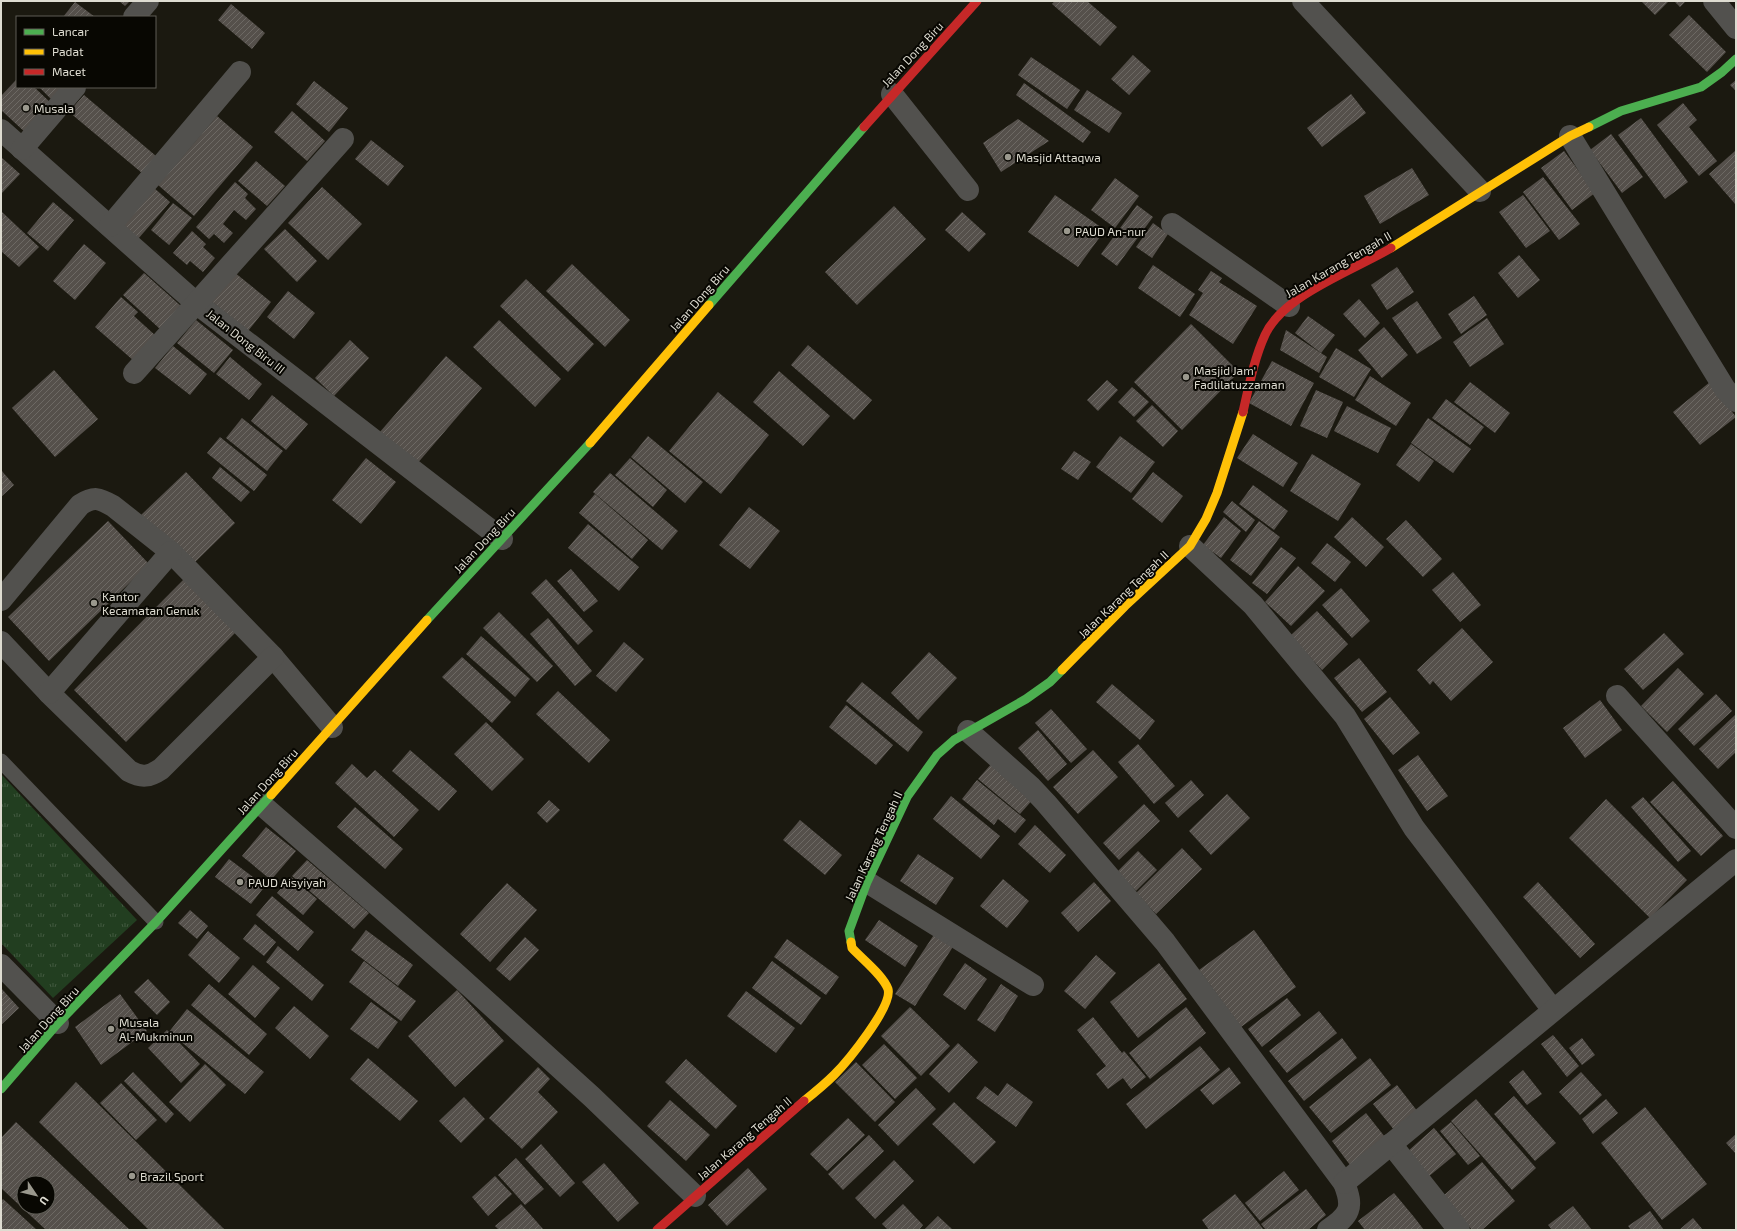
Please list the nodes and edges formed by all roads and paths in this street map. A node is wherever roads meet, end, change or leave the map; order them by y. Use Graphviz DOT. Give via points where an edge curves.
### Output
graph roads {
  1 [pos="148,1"];
  2 [pos="978,1"];
  3 [pos="1303,1"];
  4 [pos="1714,1"];
  5 [pos="135,16"];
  6 [pos="1736,28"];
  7 [pos="1736,59"];
  8 [pos="240,72"];
  9 [pos="74,88"];
  10 [pos="892,94"];
  11 [pos="1,130"];
  12 [pos="1570,136"];
  13 [pos="343,138"];
  14 [pos="22,149"];
  15 [pos="968,190"];
  16 [pos="1480,191"];
  17 [pos="1172,224"];
  18 [pos="110,226"];
  19 [pos="196,303"];
  20 [pos="1289,306"];
  21 [pos="134,373"];
  22 [pos="1736,401"];
  23 [pos="502,539"];
  24 [pos="1190,546"];
  25 [pos="171,552"];
  26 [pos="1,600"];
  27 [pos="1,642"];
  28 [pos="273,657"];
  29 [pos="49,693"];
  30 [pos="1617,696"];
  31 [pos="332,727"];
  32 [pos="968,731"];
  33 [pos="1,761"];
  34 [pos="262,805"];
  35 [pos="1736,828"];
  36 [pos="1736,860"];
  37 [pos="867,882"];
  38 [pos="156,922"];
  39 [pos="1,965"];
  40 [pos="1033,985"];
  41 [pos="1553,1010"];
  42 [pos="58,1023"];
  43 [pos="1,1089"];
  44 [pos="1391,1144"];
  45 [pos="1344,1183"];
  46 [pos="696,1196"];
  47 [pos="657,1230"];
  48 [pos="1328,1230"];
  49 [pos="1459,1230"];
  1 -- 5 [label="street"];
  2 -- 10 [label="street, Jalan Dong Biru"];
  3 -- 16 [label="street"];
  4 -- 6 [label="street"];
  7 -- 12 [label="street, Jalan Karang Tengah II" via="1701,87 1622,111"];
  8 -- 18 [label="street"];
  9 -- 14 [label="street"];
  10 -- 15 [label="street"];
  10 -- 23 [label="street, Jalan Dong Biru" via="597,436"];
  11 -- 14 [label="street, Jalan Dong Biru III"];
  12 -- 16 [label="street, Jalan Karang Tengah II"];
  12 -- 22 [label="street" via="1725,389"];
  13 -- 19 [label="street"];
  14 -- 18 [label="street, Jalan Dong Biru III"];
  16 -- 20 [label="street, Jalan Karang Tengah II" via="1374,258 1307,293"];
  17 -- 20 [label="street"];
  18 -- 19 [label="street, Jalan Dong Biru III"];
  19 -- 21 [label="street"];
  19 -- 23 [label="street, Jalan Dong Biru III"];
  20 -- 24 [label="street, Jalan Karang Tengah II" via="1276,317 1265,334 1217,493 1206,520"];
  23 -- 31 [label="street, Jalan Dong Biru"];
  24 -- 32 [label="street, Jalan Karang Tengah II" via="1125,606 1050,682 1026,699"];
  24 -- 41 [label="street" via="1253,605 1346,716 1414,828"];
  25 -- 26 [label="street" via="113,506 97,499 89,499 80,505"];
  25 -- 28 [label="street"];
  25 -- 29 [label="street"];
  27 -- 29 [label="street"];
  28 -- 29 [label="street" via="161,769 146,777 129,771"];
  28 -- 31 [label="street"];
  30 -- 35 [label="street"];
  31 -- 34 [label="street, Jalan Dong Biru"];
  32 -- 37 [label="street, Jalan Karang Tengah II" via="937,755 908,797"];
  32 -- 45 [label="street" via="1046,803 1165,942"];
  33 -- 38 [label="lane"];
  34 -- 38 [label="street, Jalan Dong Biru"];
  34 -- 46 [label="street" via="459,976"];
  36 -- 41 [label="street"];
  37 -- 40 [label="street"];
  37 -- 46 [label="street, Jalan Karang Tengah II" via="852,920 849,940 852,948 883,980 888,990 888,998 880,1014 834,1075"];
  38 -- 42 [label="street, Jalan Dong Biru"];
  39 -- 42 [label="street"];
  41 -- 44 [label="street"];
  42 -- 43 [label="street, Jalan Dong Biru"];
  44 -- 45 [label="street"];
  44 -- 49 [label="street"];
  45 -- 48 [label="street" via="1350,1204 1340,1222"];
  46 -- 47 [label="street, Jalan Karang Tengah II"];
}
